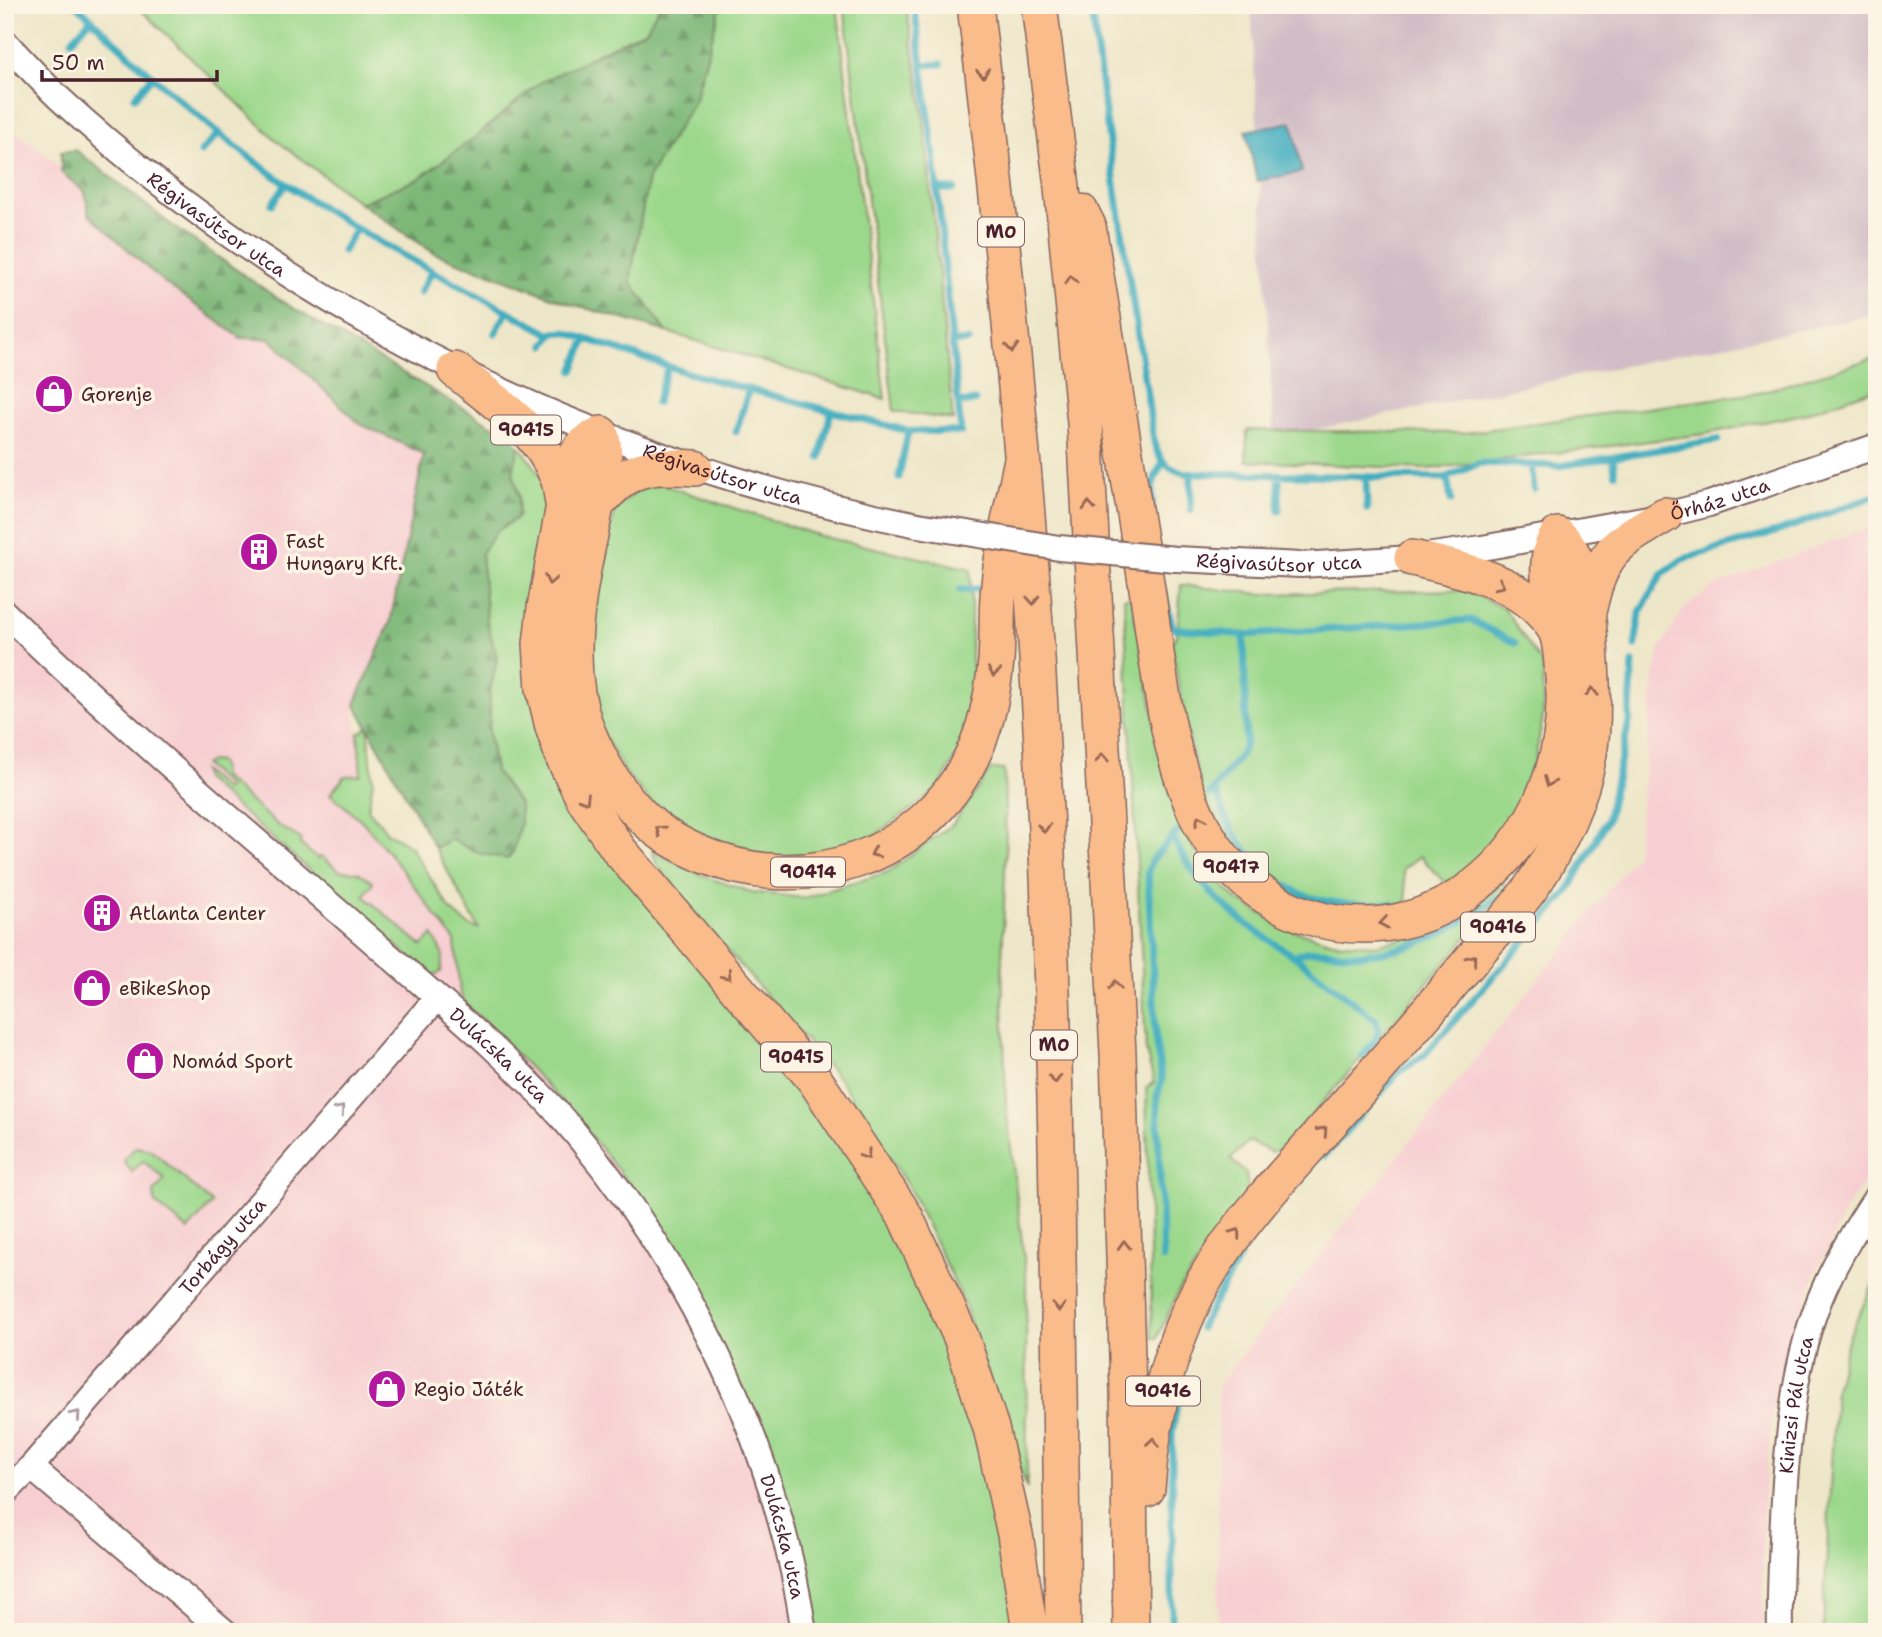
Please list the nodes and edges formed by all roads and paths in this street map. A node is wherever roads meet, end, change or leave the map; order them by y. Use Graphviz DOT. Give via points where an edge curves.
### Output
graph roads {
  1 [pos="975,5"];
  2 [pos="1039,5"];
  3 [pos="5,42"];
  4 [pos="1061,178"];
  5 [pos="455,370"];
  6 [pos="601,434"];
  7 [pos="1877,446"];
  8 [pos="1022,459"];
  9 [pos="695,468"];
  10 [pos="580,509"];
  11 [pos="1665,514"];
  12 [pos="1558,535"];
  13 [pos="1412,558"];
  14 [pos="5,613"];
  15 [pos="1587,615"];
  16 [pos="1557,633"];
  17 [pos="437,998"];
  18 [pos="1877,1196"];
  19 [pos="32,1467"];
  20 [pos="5,1493"];
  21 [pos="225,1632"];
  22 [pos="804,1632"];
  23 [pos="1030,1632"];
  24 [pos="1063,1632"];
  25 [pos="1131,1632"];
  26 [pos="1139,1632"];
  27 [pos="1780,1632"];
  1 -- 8 [label="highway, M0, one-way"];
  2 -- 4 [label="highway"];
  3 -- 5 [label="street, Régivasútsor utca" via="59,98 167,189 259,256 355,317"];
  16 -- 4 [label="highway, 90417, one-way" via="1564,707 1557,758 1531,821 1483,879 1460,896 1406,919 1370,925 1333,923 1290,911 1241,878 1220,855 1199,819 1180,770 1088,226"];
  25 -- 4 [label="highway, one-way" via="1118,1053 1085,423"];
  5 -- 6 [label="street, Régivasútsor utca"];
  5 -- 10 [label="highway, 90415" via="545,451"];
  6 -- 9 [label="street, Régivasútsor utca"];
  6 -- 10 [label="highway, 90415" via="574,458"];
  7 -- 11 [label="street, Őrház utca" via="1709,504"];
  8 -- 10 [label="highway, 90414, one-way" via="999,584 989,707 972,756 953,788 909,834 876,853 802,873 724,864 687,848 654,827 599,760 580,704 574,655"];
  8 -- 24 [label="highway, M0, one-way" via="1037,658 1055,1059"];
  9 -- 10 [label="highway" via="638,469"];
  9 -- 13 [label="street, Régivasútsor utca, bridge" via="806,500 918,525 1059,548 1301,565"];
  10 -- 23 [label="highway, 90415, one-way" via="545,608 541,644 544,689 564,759 584,799 620,850 815,1080 905,1216 961,1337 982,1398 1015,1534"];
  11 -- 12 [label="street, Őrház utca"];
  11 -- 15 [label="highway, 90416" via="1633,534 1603,562"];
  12 -- 13 [label="street, Régivasútsor utca"];
  12 -- 15 [label="highway, 90416" via="1577,564"];
  12 -- 16 [label="highway, 90417" via="1550,544 1548,568"];
  13 -- 16 [label="highway, one-way" via="1506,587 1535,606"];
  14 -- 17 [label="street, Dulácska utca" via="176,771"];
  26 -- 15 [label="highway, 90416, one-way" via="1148,1479 1155,1426 1175,1347 1219,1255 1251,1213 1421,1021 1532,886 1566,825 1589,756 1593,716"];
  19 -- 17 [label="street, Torbágy utca, one-way"];
  17 -- 22 [label="street, Dulácska utca" via="488,1041 575,1133 668,1265 703,1326 750,1429 771,1486"];
  18 -- 27 [label="street, Kinizsi Pál utca" via="1824,1289 1805,1343 1790,1410 1779,1563"];
  19 -- 20 [label="street, Torbágy utca"];
  19 -- 21 [label="street"];
}
